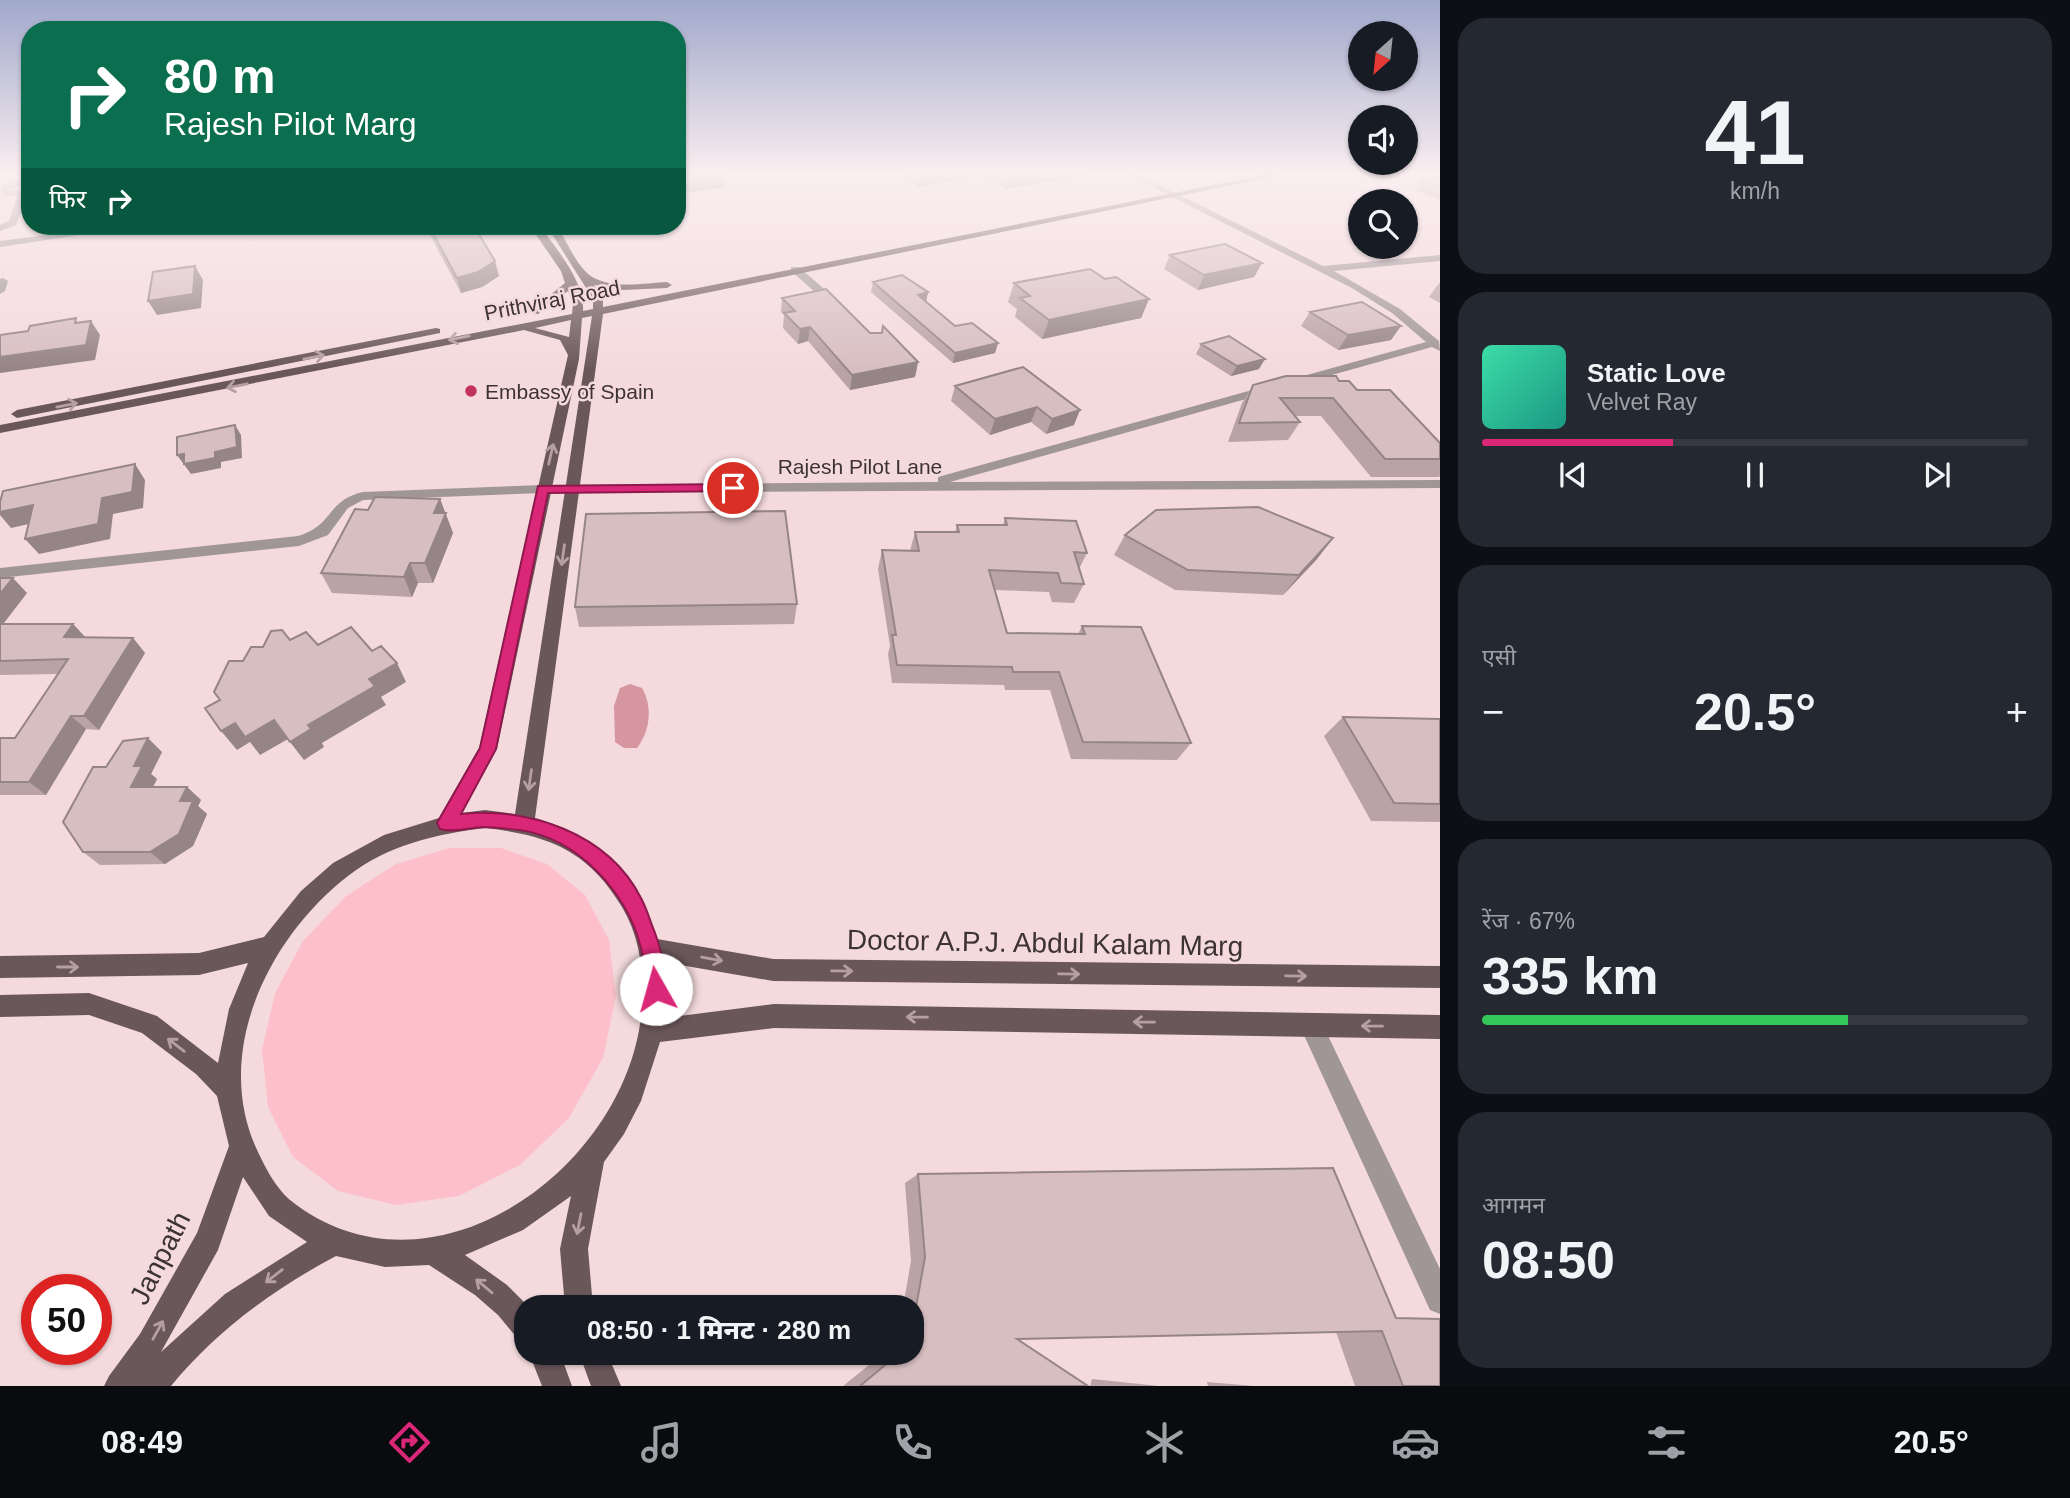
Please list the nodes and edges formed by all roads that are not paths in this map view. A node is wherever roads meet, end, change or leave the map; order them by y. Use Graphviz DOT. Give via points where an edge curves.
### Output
graph roads {
  1 [pos="30,240"];
  2 [pos="544,240"];
  3 [pos="560,240"];
  4 [pos="901,240"];
  5 [pos="948,240"];
  6 [pos="1263,240"];
  7 [pos="0,244"];
  8 [pos="1440,258"];
  9 [pos="795,269"];
  10 [pos="1322,269"];
  11 [pos="578,270"];
  12 [pos="570,283"];
  13 [pos="667,285"];
  14 [pos="659,299"];
  15 [pos="598,305"];
  16 [pos="578,310"];
  17 [pos="534,312"];
  18 [pos="846,313"];
  19 [pos="510,328"];
  20 [pos="594,342"];
  21 [pos="1438,346"];
  22 [pos="573,359"];
  23 [pos="0,418"];
  24 [pos="0,429"];
  25 [pos="1440,484"];
  26 [pos="919,486"];
  27 [pos="543,489"];
  28 [pos="572,489"];
  29 [pos="0,573"];
  30 [pos="446,823"];
  31 [pos="524,823"];
  32 [pos="269,947"];
  33 [pos="651,949"];
  34 [pos="0,967"];
  35 [pos="1440,977"];
  36 [pos="0,1006"];
  37 [pos="1311,1025"];
  38 [pos="1440,1027"];
  39 [pos="652,1031"];
  40 [pos="228,1090"];
  41 [pos="240,1150"];
  42 [pos="592,1157"];
  43 [pos="333,1243"];
  44 [pos="434,1252"];
  45 [pos="578,1295"];
  46 [pos="1440,1300"];
  47 [pos="514,1311"];
  48 [pos="548,1365"];
  49 [pos="598,1365"];
  50 [pos="119,1386"];
  51 [pos="152,1386"];
  52 [pos="557,1386"];
  53 [pos="606,1386"];
  1 -- 7 [label="street"];
  2 -- 12 [label="main road"];
  3 -- 11 [label="main road"];
  4 -- 13 [label="main road, Prithviraj Road"];
  5 -- 9 [label="main road, Prithviraj Road"];
  6 -- 10 [label="street"];
  8 -- 10 [label="street"];
  9 -- 14 [label="main road, Prithviraj Road"];
  9 -- 18 [label="street"];
  10 -- 21 [label="street" via="1396,311"];
  11 -- 13 [label="main road" via="601,283"];
  11 -- 15 [label="main road"];
  12 -- 16 [label="main road"];
  12 -- 17 [label="main road"];
  13 -- 15 [label="main road, Prithviraj Road"];
  14 -- 15 [label="main road, Prithviraj Road"];
  14 -- 20 [label="main road" via="618,317"];
  15 -- 16 [label="main road, Prithviraj Road"];
  15 -- 20 [label="main road"];
  16 -- 17 [label="main road, Prithviraj Road"];
  16 -- 19 [label="main road, Prithviraj Road"];
  16 -- 22 [label="main road"];
  23 -- 17 [label="main road, Prithviraj Road, one-way"];
  19 -- 22 [label="main road" via="564,338 573,349"];
  19 -- 24 [label="main road, Prithviraj Road, one-way" via="313,372"];
  20 -- 28 [label="main road"];
  21 -- 26 [label="street"];
  27 -- 22 [label="main road, one-way"];
  25 -- 26 [label="street, Rajesh Pilot Lane"];
  26 -- 28 [label="street, Rajesh Pilot Lane"];
  27 -- 28 [label="street, Rajesh Pilot Lane"];
  27 -- 29 [label="street, Rajesh Pilot Lane" via="348,499 327,528 299,541"];
  27 -- 30 [label="main road" via="488,749"];
  28 -- 31 [label="main road, one-way"];
  30 -- 31 [label="main road" via="485,819"];
  30 -- 32 [label="main road" via="392,840 341,870 295,913"];
  31 -- 33 [label="main road" via="567,838 604,864 633,902"];
  34 -- 32 [label="main road, one-way" via="199,964"];
  32 -- 40 [label="main road" via="246,991 232,1040"];
  33 -- 35 [label="main road, Doctor A.P.J. Abdul Kalam Marg, one-way" via="773,970"];
  33 -- 39 [label="main road" via="656,989"];
  40 -- 36 [label="main road, one-way" via="149,1024 89,1004"];
  38 -- 37 [label="main road, one-way"];
  37 -- 39 [label="main road, one-way" via="774,1016"];
  37 -- 46 [label="street"];
  39 -- 42 [label="main road" via="636,1086"];
  40 -- 41 [label="main road"];
  41 -- 43 [label="main road" via="276,1206"];
  50 -- 41 [label="main road, Janpath, one-way" via="150,1344 208,1240"];
  42 -- 44 [label="main road" via="547,1200 493,1233"];
  42 -- 45 [label="main road, one-way" via="574,1249"];
  43 -- 44 [label="main road" via="381,1254"];
  43 -- 51 [label="main road, one-way" via="286,1266 176,1355"];
  47 -- 44 [label="main road, one-way" via="470,1274"];
  48 -- 52 [label="main road"];
  49 -- 53 [label="main road"];
}
